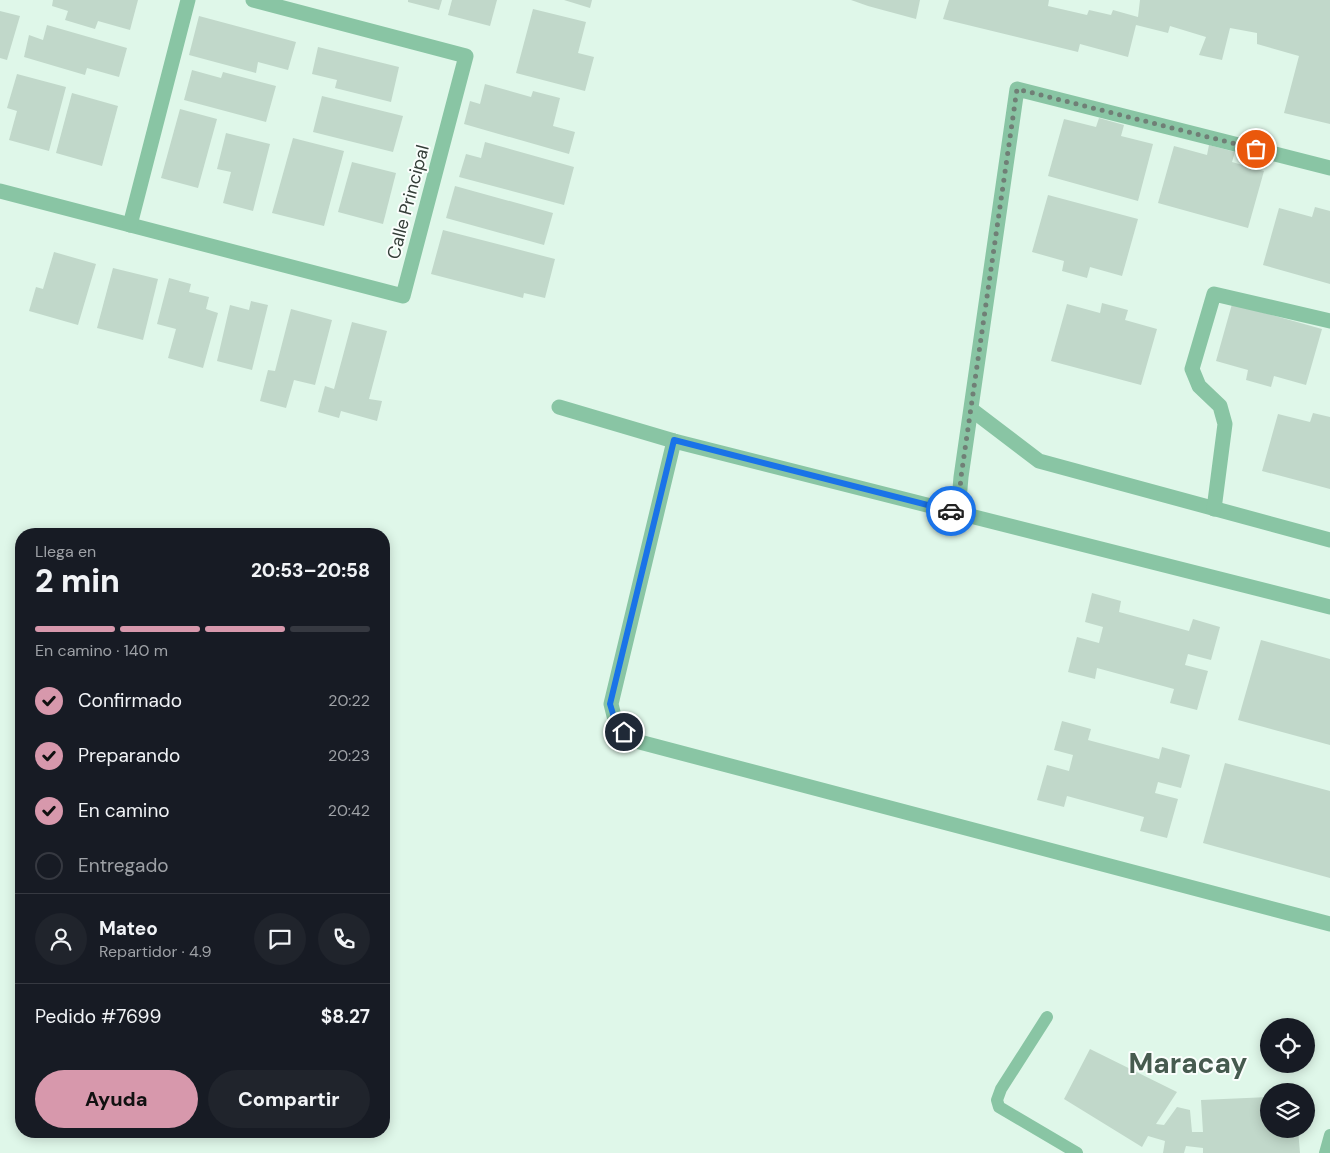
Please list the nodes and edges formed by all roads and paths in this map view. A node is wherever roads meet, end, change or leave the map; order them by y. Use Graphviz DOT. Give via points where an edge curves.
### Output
graph roads {
  1 [pos="188,0"];
  2 [pos="253,0"];
  3 [pos="1330,168"];
  4 [pos="0,191"];
  5 [pos="130,225"];
  6 [pos="1330,321"];
  7 [pos="559,407"];
  8 [pos="972,410"];
  9 [pos="674,440"];
  10 [pos="1214,509"];
  11 [pos="958,512"];
  12 [pos="1330,540"];
  13 [pos="1330,608"];
  14 [pos="1330,924"];
  15 [pos="1047,1017"];
  16 [pos="1330,1135"];
  17 [pos="1077,1153"];
  18 [pos="1326,1153"];
  1 -- 5 [label="street"];
  2 -- 5 [label="street, Calle Principal" via="466,56 403,296"];
  3 -- 8 [label="street" via="1017,89"];
  4 -- 5 [label="street, Calle Principal"];
  6 -- 10 [label="street" via="1214,294 1192,369 1199,386 1220,406 1225,424"];
  7 -- 9 [label="street"];
  8 -- 10 [label="street" via="1039,461"];
  8 -- 11 [label="street"];
  9 -- 11 [label="street"];
  9 -- 14 [label="street" via="610,704 616,724 632,740"];
  10 -- 12 [label="street"];
  11 -- 13 [label="street"];
  15 -- 17 [label="lane" via="997,1100 999,1107"];
  16 -- 18 [label="lane"];
}
